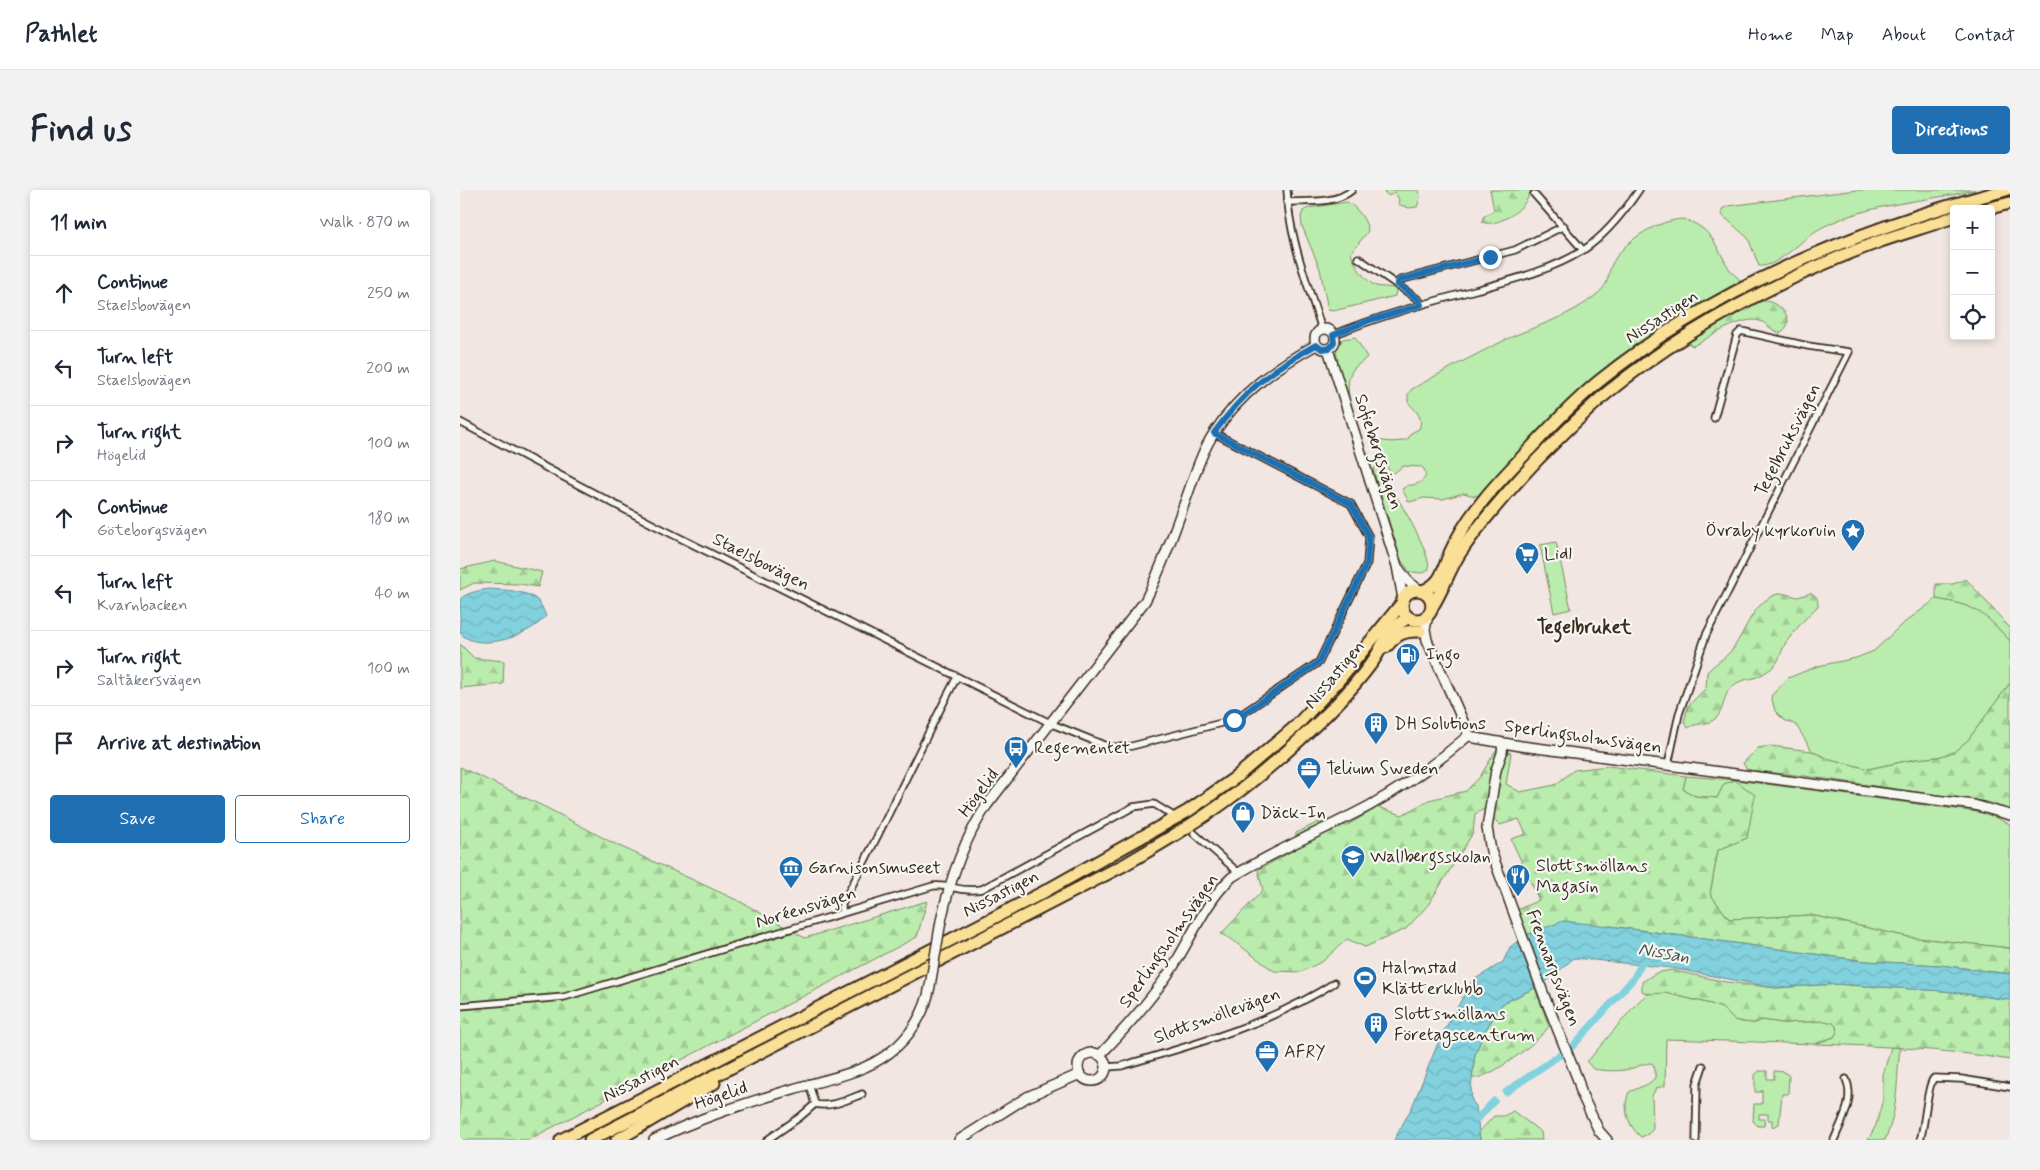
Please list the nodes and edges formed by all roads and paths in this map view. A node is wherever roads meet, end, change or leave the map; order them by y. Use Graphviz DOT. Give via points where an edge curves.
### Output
graph roads {
  1 [pos="1287,190"];
  2 [pos="1352,190"];
  3 [pos="1639,190"];
  4 [pos="2006,190"];
  5 [pos="1534,194"];
  6 [pos="1287,202"];
  7 [pos="2010,202"];
  8 [pos="1995,206"];
  9 [pos="1950,219"];
  10 [pos="1564,226"];
  11 [pos="1584,250"];
  12 [pos="1358,258"];
  13 [pos="1397,284"];
  14 [pos="1421,305"];
  15 [pos="1322,330"];
  16 [pos="1333,335"];
  17 [pos="1316,345"];
  18 [pos="1328,349"];
  19 [pos="1714,418"];
  20 [pos="460,422"];
  21 [pos="1214,433"];
  22 [pos="1397,566"];
  23 [pos="1421,590"];
  24 [pos="1402,601"];
  25 [pos="1430,612"];
  26 [pos="1410,619"];
  27 [pos="1424,635"];
  28 [pos="1374,659"];
  29 [pos="957,677"];
  30 [pos="1052,724"];
  31 [pos="1470,735"];
  32 [pos="1503,743"];
  33 [pos="1668,765"];
  34 [pos="1172,815"];
  35 [pos="2010,815"];
  36 [pos="1194,833"];
  37 [pos="1239,873"];
  38 [pos="948,888"];
  39 [pos="842,912"];
  40 [pos="1334,983"];
  41 [pos="460,1006"];
  42 [pos="766,1049"];
  43 [pos="1100,1055"];
  44 [pos="1703,1066"];
  45 [pos="1107,1067"];
  46 [pos="1080,1074"];
  47 [pos="1846,1078"];
  48 [pos="809,1084"];
  49 [pos="2010,1087"];
  50 [pos="862,1094"];
  51 [pos="815,1104"];
  52 [pos="560,1140"];
  53 [pos="590,1140"];
  54 [pos="617,1140"];
  55 [pos="654,1140"];
  56 [pos="766,1140"];
  57 [pos="959,1140"];
  58 [pos="1607,1140"];
  59 [pos="1696,1140"];
  60 [pos="1834,1140"];
  61 [pos="1920,1140"];
  1 -- 6 [label="street"];
  2 -- 6 [label="street" via="1332,199"];
  3 -- 11 [label="street" via="1609,227"];
  4 -- 23 [label="highway, Nissastigen" via="1875,229 1811,255 1689,318 1640,351 1598,383 1511,468 1462,531 1438,582"];
  5 -- 10 [label="street"];
  6 -- 15 [label="street" via="1296,251"];
  7 -- 8 [label="highway"];
  9 -- 25 [label="highway, Nissastigen" via="1880,241 1816,267 1744,302 1648,362 1565,431 1522,476 1459,555"];
  10 -- 11 [label="street"];
  10 -- 13 [label="street" via="1515,250 1400,280"];
  11 -- 14 [label="street" via="1538,271"];
  12 -- 13 [label="street"];
  13 -- 14 [label="street"];
  14 -- 16 [label="street"];
  15 -- 16 [label="street"];
  15 -- 17 [label="street" via="1315,337"];
  16 -- 18 [label="street" via="1334,344"];
  17 -- 18 [label="street"];
  17 -- 21 [label="street, Högelid" via="1263,378 1236,403"];
  18 -- 22 [label="street, Sofiebergsvägen"];
  19 -- 33 [label="street, Tegelbruksvägen" via="1740,332 1848,352 1706,635 1680,714"];
  20 -- 29 [label="street, Staelsbovägen" via="654,525"];
  21 -- 30 [label="street, Högelid" via="1145,602"];
  21 -- 30 [label="street, Staelsbovägen" via="1351,504 1369,537 1367,563 1319,662 1234,720 1128,747 1109,746"];
  22 -- 23 [label="street, Sofiebergsvägen" via="1407,580"];
  22 -- 24 [label="street, Sofiebergsvägen"];
  23 -- 24 [label="highway" via="1410,591"];
  23 -- 25 [label="highway" via="1430,598"];
  24 -- 26 [label="highway" via="1402,610"];
  24 -- 52 [label="highway, Nissastigen" via="1344,675 1295,726 1235,778 1188,810 1042,893"];
  25 -- 26 [label="highway" via="1423,620"];
  25 -- 27 [label="street"];
  26 -- 27 [label="street"];
  26 -- 28 [label="highway, Nissastigen" via="1390,631"];
  27 -- 28 [label="highway" via="1407,631 1399,634"];
  27 -- 31 [label="street"];
  28 -- 42 [label="highway, Nissastigen" via="1304,736 1232,797 1187,827 1124,865"];
  29 -- 30 [label="street, Staelsbovägen"];
  29 -- 39 [label="street" via="842,904"];
  30 -- 38 [label="street, Högelid" via="973,827"];
  31 -- 32 [label="street, Sperlingsholmsvägen"];
  31 -- 37 [label="street, Sperlingsholmsvägen" via="1421,773 1370,805"];
  32 -- 33 [label="street, Sperlingsholmsvägen"];
  32 -- 58 [label="street, Frennarpsvägen" via="1487,828 1491,851 1582,1095"];
  33 -- 35 [label="street, Sperlingsholmsvägen" via="1964,803"];
  34 -- 38 [label="street, Noréensvägen" via="1154,804 1133,807 991,885 972,891"];
  36 -- 37 [label="street"];
  37 -- 43 [label="street, Sperlingsholmsvägen" via="1218,892 1175,964 1140,1013"];
  38 -- 39 [label="street, Noréensvägen" via="933,886"];
  38 -- 48 [label="street, Högelid, bridge" via="927,1001 903,1041 867,1066"];
  39 -- 41 [label="street, Noréensvägen" via="564,997"];
  40 -- 45 [label="street, Slottsmöllevägen" via="1308,1000 1219,1035 1121,1066"];
  42 -- 53 [label="highway"];
  42 -- 54 [label="highway"];
  43 -- 45 [label="street"];
  43 -- 46 [label="street" via="1091,1053 1082,1057 1078,1067"];
  44 -- 59 [label="street" via="1697,1084"];
  45 -- 46 [label="street" via="1104,1075 1096,1081 1088,1081"];
  46 -- 57 [label="street" via="1027,1097"];
  47 -- 60 [label="street" via="1850,1088 1849,1100"];
  48 -- 51 [label="street"];
  48 -- 55 [label="street, Högelid" via="710,1116"];
  49 -- 61 [label="street" via="1934,1078 1929,1087"];
  50 -- 51 [label="street" via="830,1105"];
  51 -- 56 [label="street"];
}
